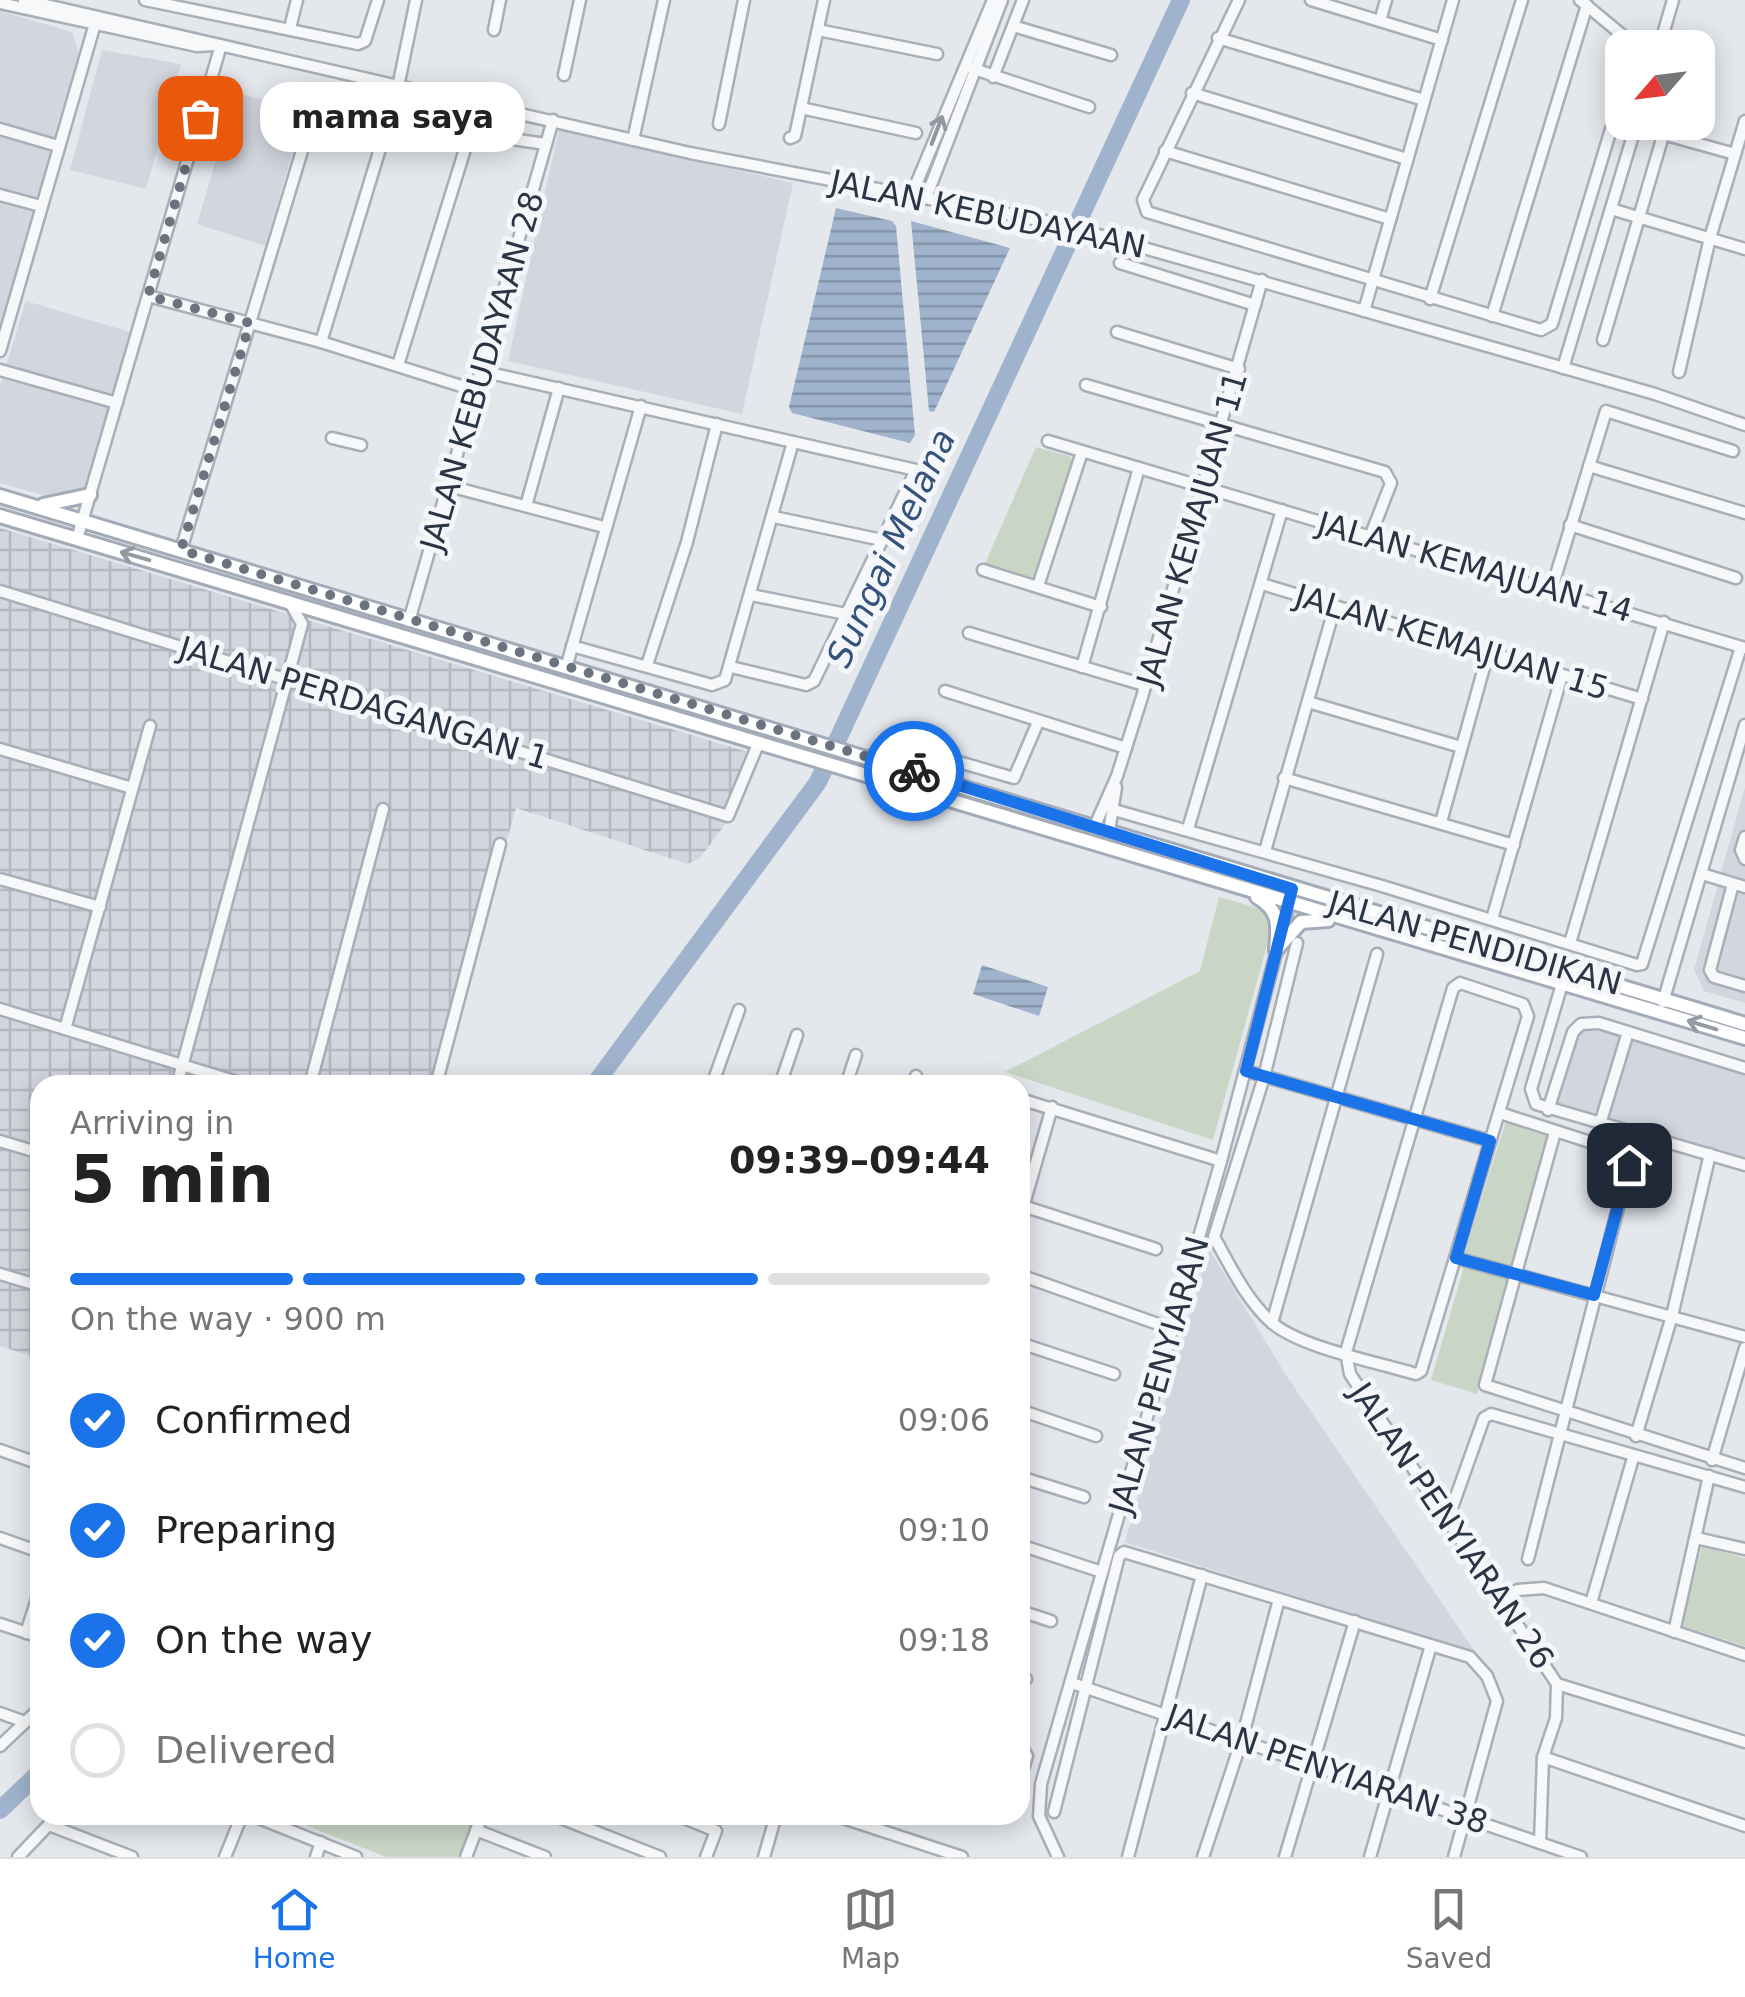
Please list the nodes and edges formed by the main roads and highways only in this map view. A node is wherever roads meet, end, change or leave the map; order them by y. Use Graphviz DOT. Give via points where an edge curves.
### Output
graph roads {
  1 [pos="90,494"];
  2 [pos="0,496"];
  3 [pos="36,506"];
  4 [pos="0,516"];
  5 [pos="1222,882"];
  6 [pos="1291,896"];
  7 [pos="1360,923"];
  8 [pos="1662,1006"];
  9 [pos="1745,1024"];
  10 [pos="1745,1038"];
  1 -- 3 [label="main road"];
  2 -- 3 [label="main road, JALAN PENDIDIKAN"];
  3 -- 6 [label="main road, JALAN PENDIDIKAN" via="899,766"];
  5 -- 4 [label="main road, JALAN PENDIDIKAN, one-way"];
  5 -- 6 [label="main road, JALAN PENDIDIKAN"];
  5 -- 7 [label="main road" via="1274,908 1276,951 1311,918"];
  6 -- 7 [label="main road, JALAN PENDIDIKAN"];
  6 -- 8 [label="main road, JALAN PENDIDIKAN"];
  7 -- 8 [label="main road, JALAN PENDIDIKAN" via="1562,984"];
  8 -- 9 [label="main road, JALAN PENDIDIKAN"];
  10 -- 8 [label="main road, JALAN PENDIDIKAN, one-way"];
}
